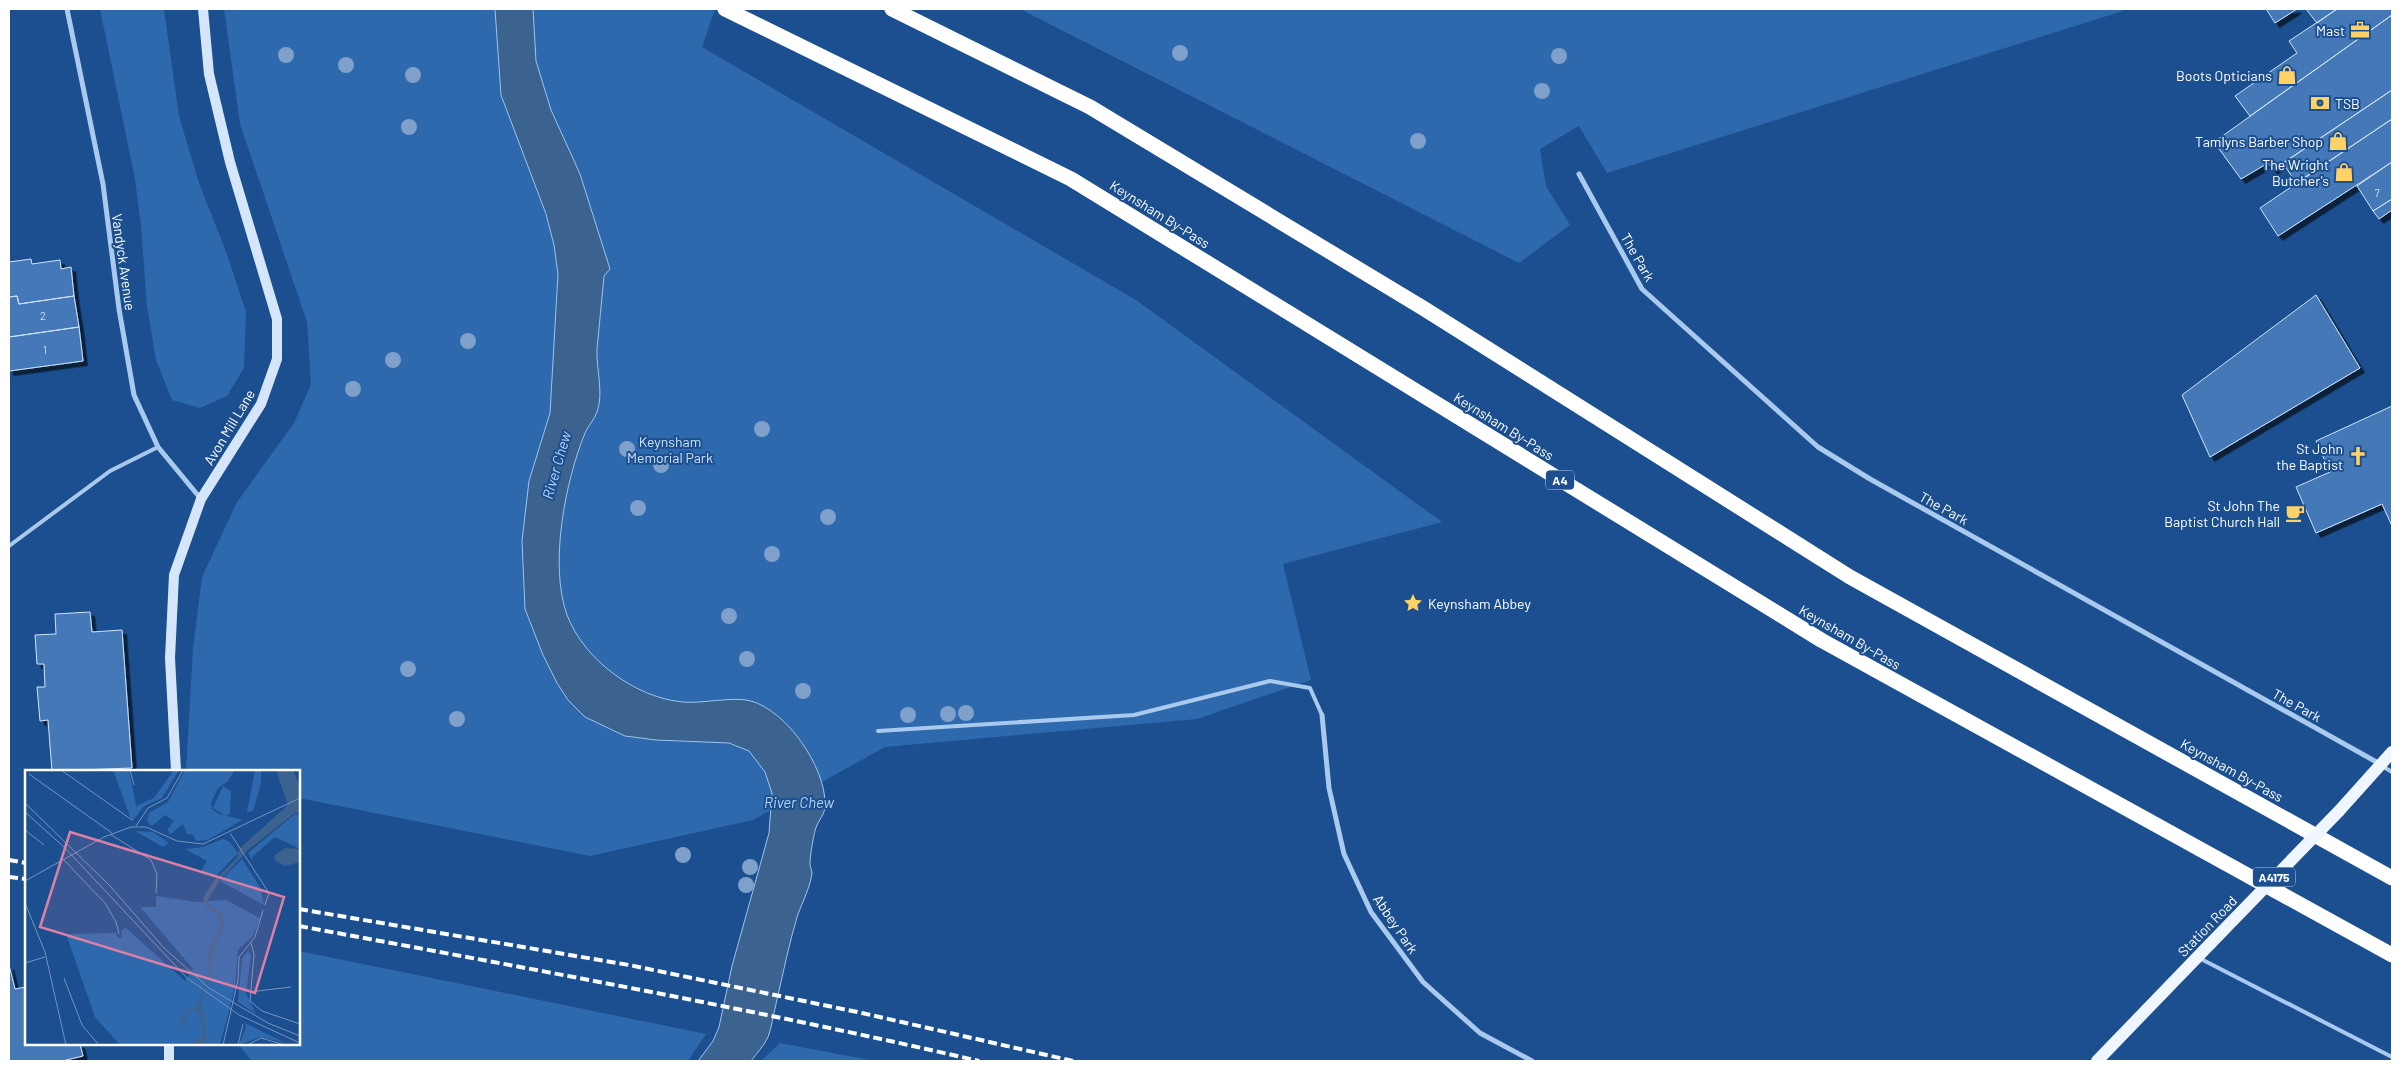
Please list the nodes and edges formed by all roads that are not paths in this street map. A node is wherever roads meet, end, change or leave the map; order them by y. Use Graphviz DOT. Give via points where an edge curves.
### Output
graph roads {
  1 [pos="67,9"];
  2 [pos="203,9"];
  3 [pos="726,9"];
  4 [pos="892,9"];
  5 [pos="1579,174"];
  6 [pos="158,447"];
  7 [pos="201,499"];
  8 [pos="9,546"];
  9 [pos="1322,715"];
  10 [pos="878,731"];
  11 [pos="2392,752"];
  12 [pos="2380,764"];
  13 [pos="176,770"];
  14 [pos="2392,772"];
  15 [pos="2392,878"];
  16 [pos="2392,955"];
  17 [pos="2198,957"];
  18 [pos="169,1045"];
  19 [pos="2392,1057"];
  20 [pos="169,1061"];
  21 [pos="1532,1061"];
  22 [pos="2097,1061"];
  1 -- 6 [label="street, Vandyck Avenue" via="103,184 134,394"];
  2 -- 7 [label="street, Avon Mill Lane" via="209,74 277,319 277,359 261,404"];
  3 -- 16 [label="highway, Keynsham By-Pass / A4" via="1071,178 1821,640"];
  4 -- 15 [label="highway, Keynsham By-Pass" via="1090,107 1431,313 1850,577"];
  5 -- 12 [label="street, The Park" via="1642,289 1818,447"];
  6 -- 7 [label="street, Vandyck Avenue"];
  6 -- 8 [label="lane" via="110,471"];
  7 -- 13 [label="street, Avon Mill Lane" via="174,575 170,658"];
  9 -- 10 [label="lane" via="1310,688 1270,681 1134,715"];
  9 -- 21 [label="street, Abbey Park" via="1329,788 1344,854 1372,912 1423,982 1480,1033"];
  11 -- 12 [label="main road, A4175"];
  12 -- 14 [label="lane"];
  12 -- 17 [label="main road, Station Road / A4175, bridge"];
  17 -- 19 [label="lane"];
  17 -- 22 [label="main road, Station Road / A4175"];
  18 -- 20 [label="street"];
}
